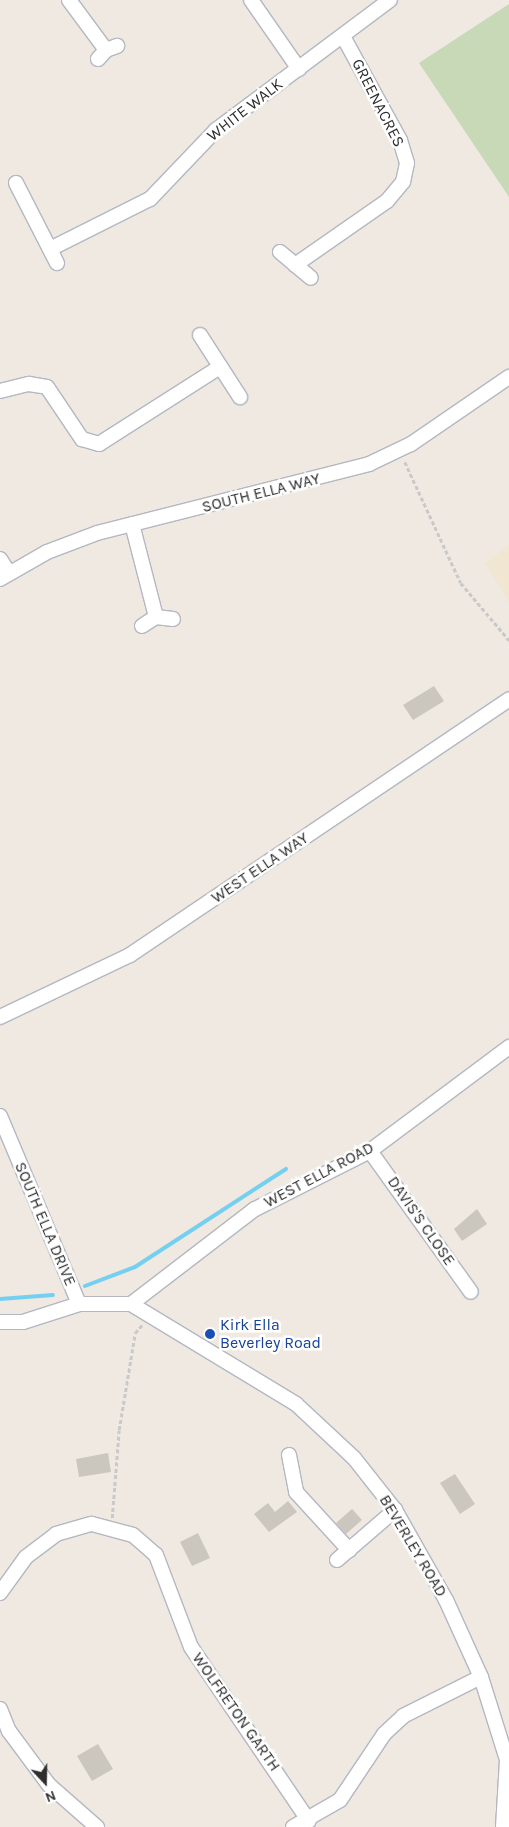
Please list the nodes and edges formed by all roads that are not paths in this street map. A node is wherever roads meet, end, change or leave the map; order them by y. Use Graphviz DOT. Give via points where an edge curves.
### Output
graph roads {
  1 [pos="68,0"];
  2 [pos="251,0"];
  3 [pos="390,0"];
  4 [pos="344,38"];
  5 [pos="107,52"];
  6 [pos="299,69"];
  7 [pos="16,181"];
  8 [pos="50,249"];
  9 [pos="280,252"];
  10 [pos="57,263"];
  11 [pos="295,265"];
  12 [pos="311,278"];
  13 [pos="200,335"];
  14 [pos="220,367"];
  15 [pos="509,377"];
  16 [pos="0,391"];
  17 [pos="240,397"];
  18 [pos="132,524"];
  19 [pos="0,559"];
  20 [pos="5,576"];
  21 [pos="156,617"];
  22 [pos="173,619"];
  23 [pos="142,626"];
  24 [pos="509,699"];
  25 [pos="0,1017"];
  26 [pos="509,1047"];
  27 [pos="0,1116"];
  28 [pos="370,1151"];
  29 [pos="471,1292"];
  30 [pos="79,1304"];
  31 [pos="131,1304"];
  32 [pos="0,1322"];
  33 [pos="294,1463"];
  34 [pos="395,1510"];
  35 [pos="349,1550"];
  36 [pos="337,1560"];
  37 [pos="0,1593"];
  38 [pos="480,1677"];
  39 [pos="0,1709"];
  40 [pos="5,1733"];
  41 [pos="508,1759"];
  42 [pos="309,1821"];
  43 [pos="97,1827"];
  44 [pos="293,1827"];
  45 [pos="503,1827"];
  1 -- 5 [label="street"];
  2 -- 6 [label="street"];
  3 -- 4 [label="street, WHITE WALK"];
  4 -- 6 [label="street, WHITE WALK"];
  4 -- 11 [label="street, GREENACRES" via="400,140 406,163 403,182 387,201"];
  6 -- 8 [label="street, WHITE WALK" via="216,130 150,199"];
  7 -- 8 [label="street"];
  8 -- 10 [label="street"];
  9 -- 11 [label="street"];
  11 -- 12 [label="street"];
  13 -- 14 [label="street"];
  14 -- 16 [label="street" via="99,444 82,439 47,387 28,384"];
  14 -- 17 [label="street"];
  15 -- 18 [label="street, SOUTH ELLA WAY" via="400,451 344,472"];
  18 -- 20 [label="street, SOUTH ELLA WAY" via="70,542"];
  18 -- 21 [label="street"];
  19 -- 20 [label="street"];
  21 -- 22 [label="street"];
  21 -- 23 [label="street"];
  24 -- 25 [label="street, WEST ELLA WAY" via="130,955"];
  26 -- 28 [label="street, WEST ELLA ROAD"];
  27 -- 30 [label="street, SOUTH ELLA DRIVE"];
  28 -- 29 [label="street, DAVIS'S CLOSE"];
  28 -- 31 [label="street, WEST ELLA ROAD" via="255,1209"];
  30 -- 31 [label="street"];
  30 -- 32 [label="street" via="23,1322"];
  31 -- 34 [label="street, BEVERLEY ROAD" via="296,1404 354,1458"];
  33 -- 35 [label="street" via="296,1492"];
  34 -- 35 [label="street"];
  34 -- 38 [label="street, BEVERLEY ROAD" via="446,1600"];
  35 -- 36 [label="street"];
  37 -- 42 [label="street, WOLFRETON GARTH" via="26,1557 56,1534 92,1524 133,1535 156,1554 191,1647"];
  38 -- 41 [label="street, BEVERLEY ROAD"];
  38 -- 42 [label="street" via="403,1716 384,1734 340,1800"];
  39 -- 40 [label="street"];
  40 -- 43 [label="street" via="49,1784"];
  41 -- 45 [label="street, BEVERLEY ROAD"];
  42 -- 44 [label="street"];
}
